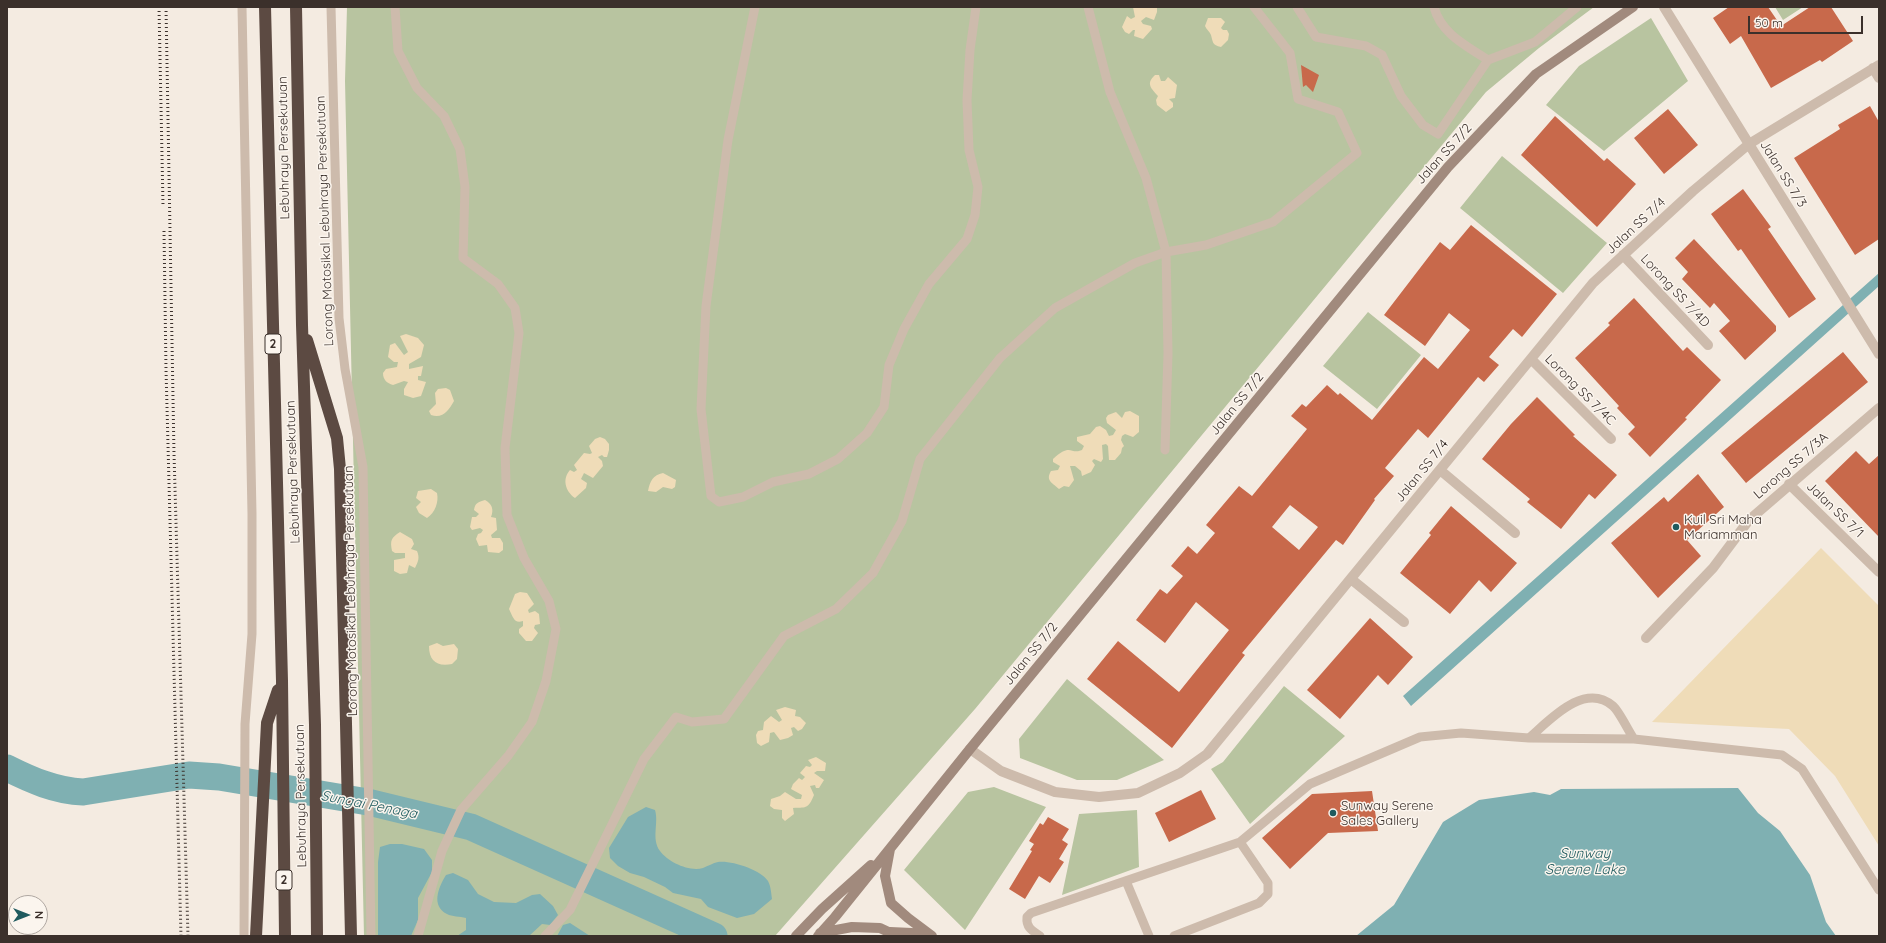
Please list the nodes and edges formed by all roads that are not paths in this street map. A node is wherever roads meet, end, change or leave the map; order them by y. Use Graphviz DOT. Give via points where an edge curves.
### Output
graph roads {
  1 [pos="242,7"];
  2 [pos="265,7"];
  3 [pos="296,7"];
  4 [pos="331,7"];
  5 [pos="395,7"];
  6 [pos="754,7"];
  7 [pos="976,7"];
  8 [pos="1088,7"];
  9 [pos="1254,7"];
  10 [pos="1297,7"];
  11 [pos="1434,7"];
  12 [pos="1577,7"];
  13 [pos="1633,7"];
  14 [pos="1664,7"];
  15 [pos="1488,60"];
  16 [pos="1876,66"];
  17 [pos="1879,78"];
  18 [pos="1749,144"];
  19 [pos="1166,252"];
  20 [pos="1623,255"];
  21 [pos="302,325"];
  22 [pos="1708,345"];
  23 [pos="1879,354"];
  24 [pos="1531,359"];
  25 [pos="1879,408"];
  26 [pos="1610,440"];
  27 [pos="1165,450"];
  28 [pos="1440,470"];
  29 [pos="1789,484"];
  30 [pos="1515,534"];
  31 [pos="1879,572"];
  32 [pos="1351,579"];
  33 [pos="1404,622"];
  34 [pos="1646,638"];
  35 [pos="282,681"];
  36 [pos="1529,738"];
  37 [pos="1634,740"];
  38 [pos="970,749"];
  39 [pos="1240,842"];
  40 [pos="890,847"];
  41 [pos="1126,881"];
  42 [pos="1879,890"];
  43 [pos="244,936"];
  44 [pos="256,936"];
  45 [pos="284,936"];
  46 [pos="317,936"];
  47 [pos="351,936"];
  48 [pos="371,936"];
  49 [pos="418,936"];
  50 [pos="545,936"];
  51 [pos="796,936"];
  52 [pos="813,936"];
  53 [pos="818,936"];
  54 [pos="884,936"];
  55 [pos="897,936"];
  56 [pos="924,936"];
  57 [pos="932,936"];
  58 [pos="1040,936"];
  59 [pos="1149,936"];
  60 [pos="1174,936"];
  1 -- 43 [label="lane" via="252,514 252,634 245,724"];
  2 -- 35 [label="highway, Lebuhraya Persekutuan / 2"];
  3 -- 21 [label="highway, Lebuhraya Persekutuan"];
  4 -- 48 [label="lane, Lorong Motosikal Lebuhraya Persekutuan" via="339,318 345,369 363,467"];
  5 -- 49 [label="lane" via="398,51 417,88 444,116 460,149 465,187 463,258 498,284 515,308 519,333 505,448 507,515 524,558 549,601 556,629 546,681 532,722 508,756 461,810 442,851"];
  6 -- 7 [label="lane" via="728,140 706,306 701,409 711,496 719,502 743,497 773,482 809,474 838,459 867,433 884,407 889,365 904,330 929,284 967,239 975,215 978,187 969,150 967,100"];
  8 -- 19 [label="lane" via="1110,92 1146,178"];
  9 -- 19 [label="lane" via="1290,53 1298,98 1338,112 1357,153 1273,222 1206,245"];
  10 -- 15 [label="lane" via="1316,37 1366,46 1382,55 1401,96 1423,125 1438,134"];
  11 -- 15 [label="lane" via="1436,14 1454,38"];
  12 -- 15 [label="lane" via="1534,42"];
  13 -- 38 [label="street, Jalan SS 7/2" via="1536,74 1448,167"];
  14 -- 18 [label="street, Jalan SS 7/3"];
  16 -- 17 [label="street"];
  16 -- 18 [label="street, Jalan SS 7/4"];
  18 -- 20 [label="street, Jalan SS 7/4"];
  18 -- 23 [label="street, Jalan SS 7/3"];
  19 -- 27 [label="lane" via="1168,354"];
  19 -- 50 [label="lane" via="1135,263 1055,308 1000,358 920,459 902,521 873,573 836,609 784,636 724,719 692,722 676,717 644,759 570,910"];
  20 -- 22 [label="street, Lorong SS 7/4D"];
  20 -- 24 [label="street, Jalan SS 7/4" via="1593,283"];
  21 -- 46 [label="highway, Lebuhraya Persekutuan" via="315,725"];
  21 -- 47 [label="highway" via="337,438 340,468"];
  24 -- 26 [label="street, Lorong SS 7/4C"];
  24 -- 28 [label="street, Jalan SS 7/4"];
  25 -- 29 [label="street, Lorong SS 7/3A"];
  28 -- 30 [label="street"];
  28 -- 32 [label="street, Jalan SS 7/4"];
  29 -- 31 [label="street, Jalan SS 7/1"];
  29 -- 34 [label="street, Lorong SS 7/3A" via="1749,520 1713,568"];
  32 -- 33 [label="street"];
  32 -- 38 [label="street, Jalan SS 7/4" via="1208,754 1180,773 1138,793 1099,797 1055,792 1001,771"];
  35 -- 44 [label="highway" via="267,723"];
  35 -- 45 [label="highway, Lebuhraya Persekutuan / 2"];
  36 -- 37 [label="lane"];
  36 -- 37 [label="lane" via="1569,705 1583,698 1598,698 1613,706"];
  36 -- 39 [label="lane" via="1461,733 1420,737 1310,784"];
  37 -- 42 [label="lane" via="1782,755 1802,768"];
  38 -- 40 [label="street, Jalan SS 7/2"];
  39 -- 41 [label="lane"];
  39 -- 60 [label="lane" via="1268,883 1268,894 1259,904"];
  40 -- 51 [label="street, Jalan SS 7/2"];
  40 -- 53 [label="street, Jalan SS 7/2"];
  40 -- 57 [label="street" via="885,876 891,903"];
  41 -- 58 [label="lane" via="1031,913 1027,917 1027,924"];
  41 -- 59 [label="lane"];
  52 -- 55 [label="street" via="852,927 880,928"];
  54 -- 56 [label="street" via="886,932"];
}
